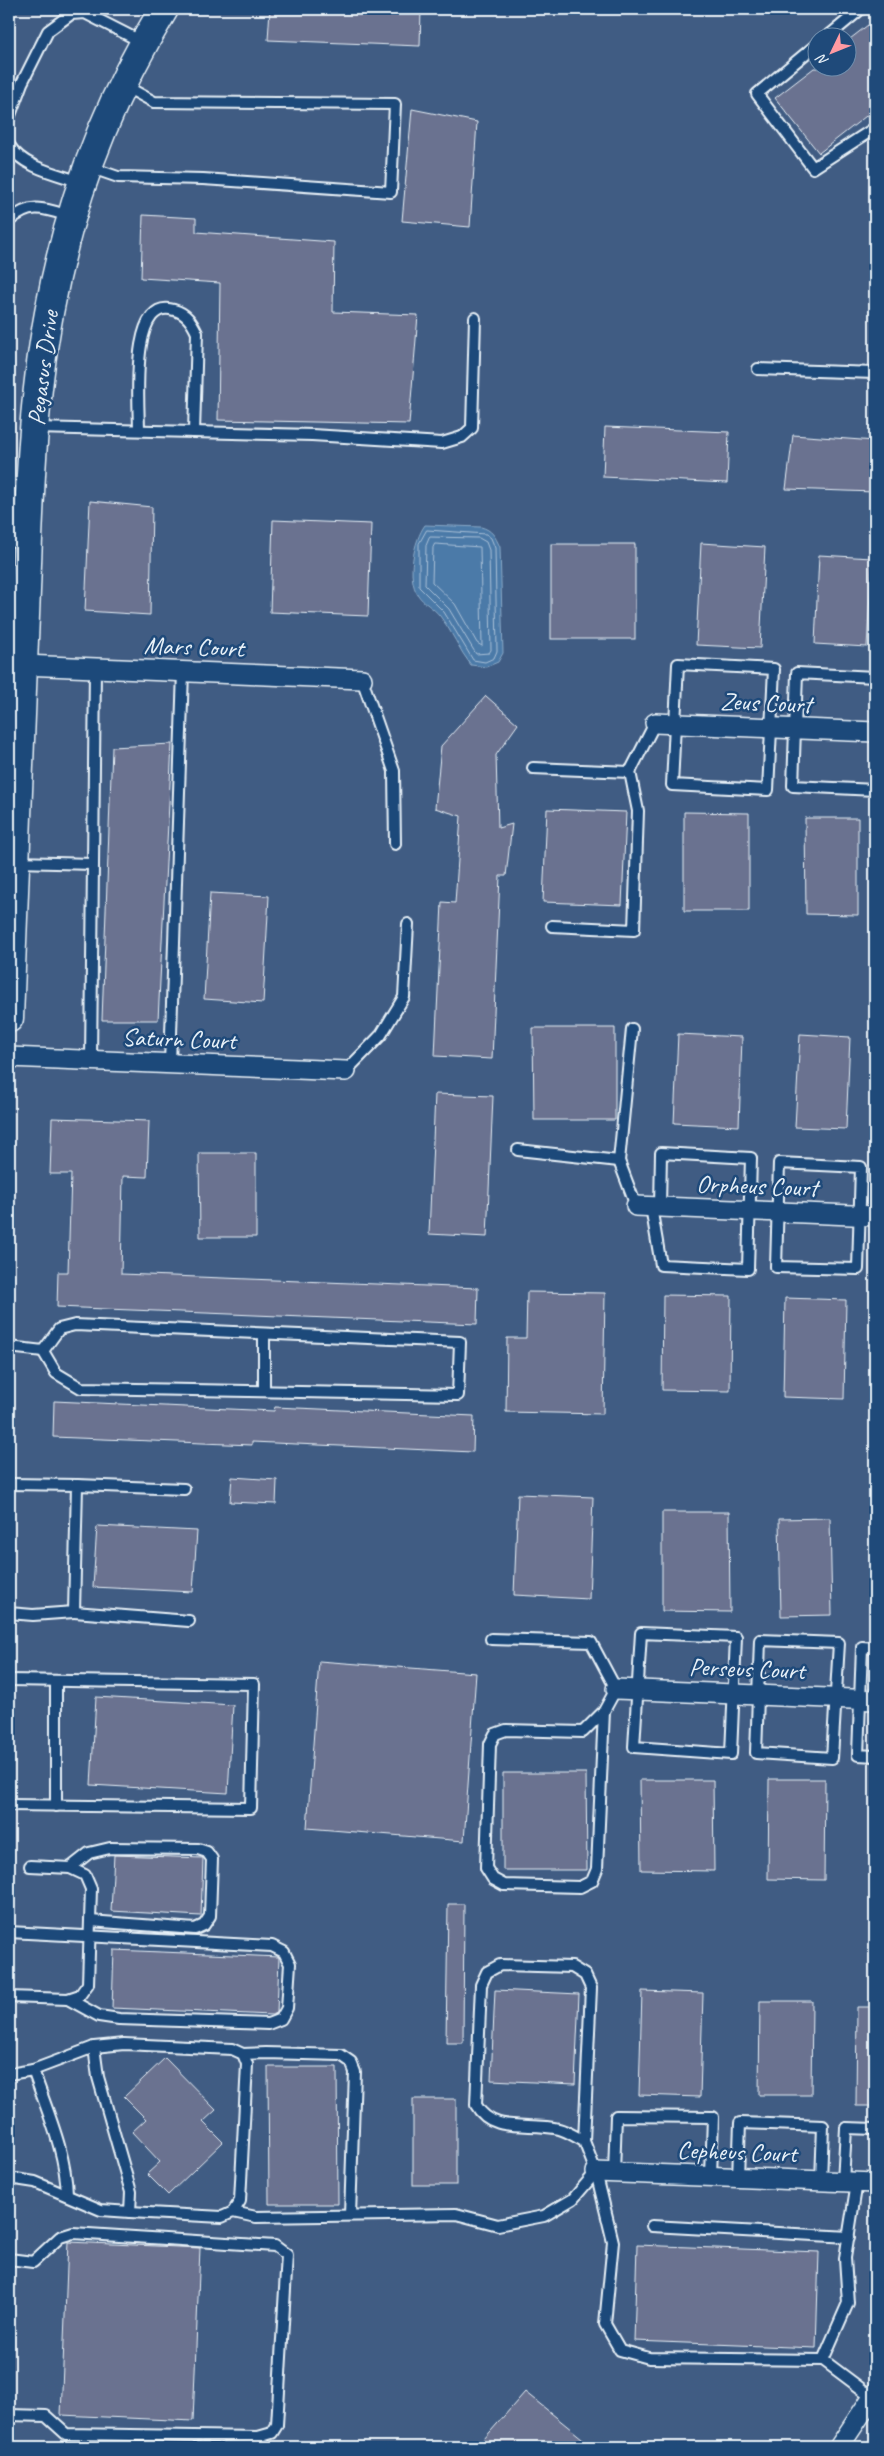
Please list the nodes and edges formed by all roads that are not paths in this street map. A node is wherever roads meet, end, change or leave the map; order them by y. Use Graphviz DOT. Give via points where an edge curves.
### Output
graph roads {
  1 [pos="164,9"];
  2 [pos="861,9"];
  3 [pos="838,28"];
  4 [pos="145,43"];
  5 [pos="806,53"];
  6 [pos="122,85"];
  7 [pos="9,118"];
  8 [pos="875,128"];
  9 [pos="9,145"];
  10 [pos="85,175"];
  11 [pos="72,217"];
  12 [pos="9,221"];
  13 [pos="476,318"];
  14 [pos="758,369"];
  15 [pos="875,373"];
  16 [pos="35,428"];
  17 [pos="138,430"];
  18 [pos="194,432"];
  19 [pos="18,543"];
  20 [pos="23,665"];
  21 [pos="95,668"];
  22 [pos="183,671"];
  23 [pos="362,678"];
  24 [pos="875,678"];
  25 [pos="665,724"];
  26 [pos="771,728"];
  27 [pos="794,729"];
  28 [pos="875,732"];
  29 [pos="533,768"];
  30 [pos="630,772"];
  31 [pos="875,778"];
  32 [pos="875,790"];
  33 [pos="395,844"];
  34 [pos="15,862"];
  35 [pos="93,864"];
  36 [pos="408,924"];
  37 [pos="11,925"];
  38 [pos="552,926"];
  39 [pos="9,1017"];
  40 [pos="632,1030"];
  41 [pos="9,1057"];
  42 [pos="91,1061"];
  43 [pos="170,1064"];
  44 [pos="346,1071"];
  45 [pos="518,1150"];
  46 [pos="619,1161"];
  47 [pos="649,1207"];
  48 [pos="749,1211"];
  49 [pos="778,1212"];
  50 [pos="868,1216"];
  51 [pos="264,1334"];
  52 [pos="9,1347"];
  53 [pos="43,1351"];
  54 [pos="264,1391"];
  55 [pos="9,1484"];
  56 [pos="77,1485"];
  57 [pos="184,1489"];
  58 [pos="74,1612"];
  59 [pos="9,1613"];
  60 [pos="189,1621"];
  61 [pos="491,1639"];
  62 [pos="875,1648"];
  63 [pos="9,1680"];
  64 [pos="56,1681"];
  65 [pos="616,1689"];
  66 [pos="636,1690"];
  67 [pos="734,1694"];
  68 [pos="759,1695"];
  69 [pos="836,1698"];
  70 [pos="867,1700"];
  71 [pos="604,1711"];
  72 [pos="875,1756"];
  73 [pos="9,1805"];
  74 [pos="56,1806"];
  75 [pos="30,1866"];
  76 [pos="70,1868"];
  77 [pos="90,1921"];
  78 [pos="9,1932"];
  79 [pos="90,1937"];
  80 [pos="9,1997"];
  81 [pos="68,1999"];
  82 [pos="94,2047"];
  83 [pos="243,2054"];
  84 [pos="33,2070"];
  85 [pos="9,2074"];
  86 [pos="875,2129"];
  87 [pos="584,2141"];
  88 [pos="606,2172"];
  89 [pos="711,2176"];
  90 [pos="738,2177"];
  91 [pos="9,2178"];
  92 [pos="822,2181"];
  93 [pos="858,2182"];
  94 [pos="67,2195"];
  95 [pos="130,2212"];
  96 [pos="234,2212"];
  97 [pos="350,2215"];
  98 [pos="652,2226"];
  99 [pos="848,2237"];
  100 [pos="9,2259"];
  101 [pos="823,2360"];
  102 [pos="874,2397"];
  103 [pos="9,2414"];
  104 [pos="839,2447"];
  1 -- 4 [label="street, Pegasus Drive"];
  2 -- 3 [label="lane"];
  4 -- 6 [label="street, Pegasus Drive"];
  4 -- 7 [label="lane" via="86,13 71,14 48,31"];
  5 -- 8 [label="lane" via="757,94 813,168"];
  6 -- 10 [label="street, Pegasus Drive"];
  6 -- 10 [label="lane" via="154,102 395,104 391,192 203,179"];
  9 -- 10 [label="lane" via="26,162"];
  10 -- 11 [label="street, Pegasus Drive"];
  11 -- 12 [label="lane" via="39,206 19,212"];
  11 -- 16 [label="street, Pegasus Drive" via="49,315"];
  13 -- 18 [label="lane" via="472,428 462,437 442,443"];
  14 -- 15 [label="lane"];
  16 -- 17 [label="lane"];
  16 -- 19 [label="street, Pegasus Drive"];
  17 -- 18 [label="lane"];
  17 -- 18 [label="lane" via="143,330 155,311 168,308 193,322 196,333"];
  19 -- 20 [label="street, Pegasus Drive"];
  20 -- 21 [label="street, Mars Court"];
  20 -- 34 [label="street, Pegasus Drive"];
  21 -- 22 [label="street, Mars Court"];
  21 -- 35 [label="lane"];
  22 -- 23 [label="street, Mars Court"];
  22 -- 43 [label="lane"];
  23 -- 33 [label="lane" via="394,771"];
  24 -- 27 [label="lane" via="797,674"];
  25 -- 26 [label="street, Zeus Court"];
  25 -- 26 [label="lane" via="678,664 774,669"];
  25 -- 26 [label="lane" via="672,785 768,790"];
  25 -- 30 [label="lane"];
  26 -- 27 [label="street, Zeus Court"];
  27 -- 28 [label="street, Zeus Court"];
  27 -- 32 [label="lane" via="793,786"];
  29 -- 30 [label="lane"];
  30 -- 38 [label="lane" via="638,812 634,930"];
  31 -- 32 [label="lane"];
  34 -- 35 [label="lane"];
  34 -- 37 [label="street, Pegasus Drive"];
  35 -- 42 [label="lane"];
  36 -- 44 [label="lane" via="404,997 381,1036"];
  37 -- 39 [label="street, Pegasus Drive"];
  40 -- 46 [label="lane"];
  41 -- 42 [label="street, Saturn Court"];
  42 -- 43 [label="street, Saturn Court"];
  43 -- 44 [label="street, Saturn Court"];
  45 -- 46 [label="lane"];
  46 -- 47 [label="lane"];
  47 -- 48 [label="street, Orpheus Court"];
  47 -- 48 [label="lane" via="661,1154 751,1158"];
  47 -- 48 [label="lane" via="661,1265 748,1269"];
  48 -- 49 [label="street, Orpheus Court"];
  49 -- 50 [label="street, Orpheus Court"];
  49 -- 50 [label="lane" via="779,1163 861,1166"];
  49 -- 50 [label="lane" via="776,1267 858,1269"];
  51 -- 53 [label="lane" via="75,1325 59,1329"];
  51 -- 54 [label="lane"];
  51 -- 54 [label="lane" via="460,1342 458,1395"];
  52 -- 53 [label="lane"];
  53 -- 54 [label="lane" via="56,1373 81,1388"];
  55 -- 56 [label="lane"];
  56 -- 57 [label="lane"];
  56 -- 58 [label="lane"];
  58 -- 59 [label="lane"];
  58 -- 60 [label="lane"];
  61 -- 65 [label="lane" via="591,1642"];
  62 -- 70 [label="lane" via="862,1647"];
  63 -- 64 [label="lane"];
  64 -- 74 [label="lane"];
  64 -- 74 [label="lane" via="254,1684 251,1808"];
  65 -- 66 [label="street, Perseus Court"];
  65 -- 71 [label="lane"];
  66 -- 67 [label="street, Perseus Court"];
  66 -- 67 [label="lane" via="641,1633 736,1637"];
  66 -- 67 [label="lane" via="634,1747 731,1754"];
  67 -- 68 [label="street, Perseus Court"];
  68 -- 69 [label="street, Perseus Court"];
  68 -- 69 [label="lane" via="760,1640 839,1643"];
  68 -- 69 [label="lane" via="756,1753 832,1758"];
  69 -- 70 [label="street, Perseus Court"];
  70 -- 72 [label="lane" via="858,1755"];
  71 -- 71 [label="lane" via="583,1732 506,1730 496,1734 490,1744 486,1868 492,1879 504,1885 580,1887 592,1881 598,1870"];
  73 -- 74 [label="lane"];
  75 -- 76 [label="lane"];
  76 -- 77 [label="lane" via="85,1875 92,1889"];
  76 -- 77 [label="lane" via="89,1853 110,1848 198,1849 212,1858 210,1916 204,1925 194,1929"];
  77 -- 79 [label="lane"];
  78 -- 79 [label="lane"];
  79 -- 81 [label="lane" via="88,1984 80,1995"];
  79 -- 81 [label="lane" via="272,1946 284,1952 290,1964 287,2008 281,2019 268,2024 119,2019 99,2016"];
  80 -- 81 [label="lane"];
  82 -- 83 [label="lane" via="124,2044 232,2049"];
  82 -- 84 [label="lane"];
  82 -- 95 [label="lane" via="98,2077 131,2192"];
  83 -- 96 [label="lane" via="247,2064 240,2201"];
  83 -- 97 [label="lane" via="341,2055 351,2062 355,2072"];
  84 -- 85 [label="lane"];
  84 -- 94 [label="lane" via="61,2153"];
  86 -- 93 [label="lane" via="846,2128"];
  87 -- 87 [label="lane" via="591,1988 585,1975 572,1967 500,1965 487,1972 481,1984 476,2105 483,2117 495,2123 560,2129"];
  87 -- 88 [label="lane"];
  88 -- 89 [label="street, Cepheus Court"];
  88 -- 89 [label="lane" via="616,2116 713,2117"];
  88 -- 97 [label="lane" via="573,2199 544,2216 498,2225 456,2214"];
  88 -- 101 [label="lane" via="613,2242 605,2324 620,2350 649,2358"];
  89 -- 90 [label="street, Cepheus Court"];
  90 -- 92 [label="street, Cepheus Court"];
  90 -- 92 [label="lane" via="740,2123 823,2126"];
  91 -- 94 [label="lane" via="35,2182"];
  92 -- 93 [label="street, Cepheus Court"];
  93 -- 99 [label="lane"];
  94 -- 95 [label="lane" via="101,2210"];
  95 -- 96 [label="lane" via="222,2217"];
  96 -- 97 [label="lane" via="256,2217"];
  98 -- 99 [label="lane"];
  99 -- 101 [label="lane" via="848,2303"];
  100 -- 103 [label="lane" via="33,2262 60,2237 73,2233 275,2246 287,2255 277,2425 272,2433 258,2437 66,2434 46,2416"];
  101 -- 102 [label="lane"];
  102 -- 104 [label="street"];
}
